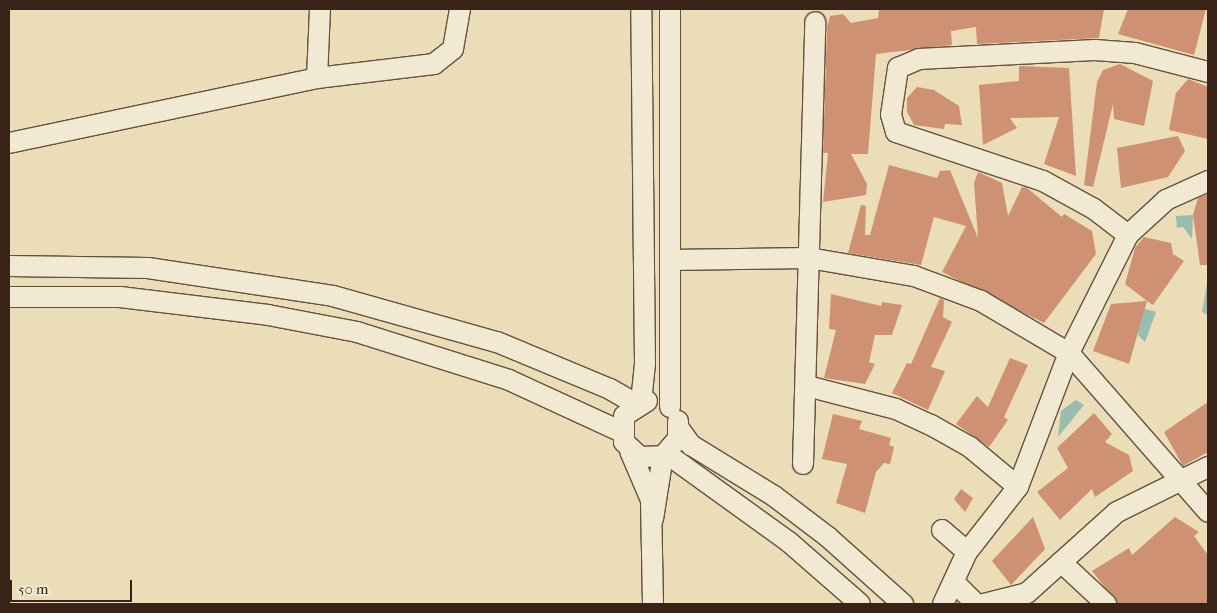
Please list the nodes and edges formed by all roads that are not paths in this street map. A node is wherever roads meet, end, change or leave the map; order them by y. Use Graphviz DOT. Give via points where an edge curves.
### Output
graph roads {
  1 [pos="320,9"];
  2 [pos="460,9"];
  3 [pos="641,9"];
  4 [pos="670,9"];
  5 [pos="815,22"];
  6 [pos="1208,72"];
  7 [pos="318,78"];
  8 [pos="9,144"];
  9 [pos="1208,181"];
  10 [pos="1128,235"];
  11 [pos="809,258"];
  12 [pos="670,260"];
  13 [pos="9,266"];
  14 [pos="9,297"];
  15 [pos="1069,353"];
  16 [pos="807,386"];
  17 [pos="638,403"];
  18 [pos="670,407"];
  19 [pos="680,430"];
  20 [pos="622,432"];
  21 [pos="630,450"];
  22 [pos="665,455"];
  23 [pos="803,464"];
  24 [pos="1208,467"];
  25 [pos="1181,482"];
  26 [pos="1018,488"];
  27 [pos="1208,512"];
  28 [pos="653,519"];
  29 [pos="942,530"];
  30 [pos="967,552"];
  31 [pos="1061,562"];
  32 [pos="956,584"];
  33 [pos="653,604"];
  34 [pos="860,604"];
  35 [pos="903,604"];
  36 [pos="943,604"];
  37 [pos="976,604"];
  38 [pos="984,604"];
  39 [pos="1106,604"];
  1 -- 7 [label="street"];
  2 -- 7 [label="street" via="453,49 443,62"];
  3 -- 17 [label="street" via="645,363"];
  4 -- 12 [label="street"];
  5 -- 11 [label="street"];
  6 -- 10 [label="street" via="1135,53 1095,50 919,60 898,68 890,115 896,132 1042,181 1094,209"];
  7 -- 8 [label="street"];
  9 -- 10 [label="street" via="1166,200"];
  10 -- 15 [label="street"];
  11 -- 12 [label="street"];
  11 -- 15 [label="street" via="946,286 1013,317"];
  11 -- 16 [label="street"];
  12 -- 18 [label="street"];
  13 -- 17 [label="street" via="148,268 341,298 497,342"];
  14 -- 20 [label="street" via="120,297 357,332 502,377"];
  15 -- 25 [label="street"];
  15 -- 26 [label="street"];
  16 -- 23 [label="street"];
  16 -- 26 [label="street" via="896,409 931,425 970,447"];
  17 -- 18 [label="street" via="656,400"];
  17 -- 20 [label="street" via="624,416"];
  18 -- 19 [label="street"];
  19 -- 22 [label="street"];
  19 -- 35 [label="street" via="691,445 767,491 828,537"];
  20 -- 21 [label="street"];
  21 -- 22 [label="street" via="640,457"];
  21 -- 28 [label="street" via="645,477"];
  22 -- 28 [label="street"];
  22 -- 34 [label="street" via="789,542"];
  24 -- 25 [label="street"];
  25 -- 27 [label="street"];
  25 -- 31 [label="street" via="1117,512"];
  26 -- 30 [label="street"];
  28 -- 33 [label="street"];
  29 -- 30 [label="street"];
  30 -- 32 [label="street"];
  31 -- 38 [label="street" via="1027,593"];
  31 -- 39 [label="street"];
  32 -- 36 [label="street"];
  32 -- 37 [label="street"];
}
